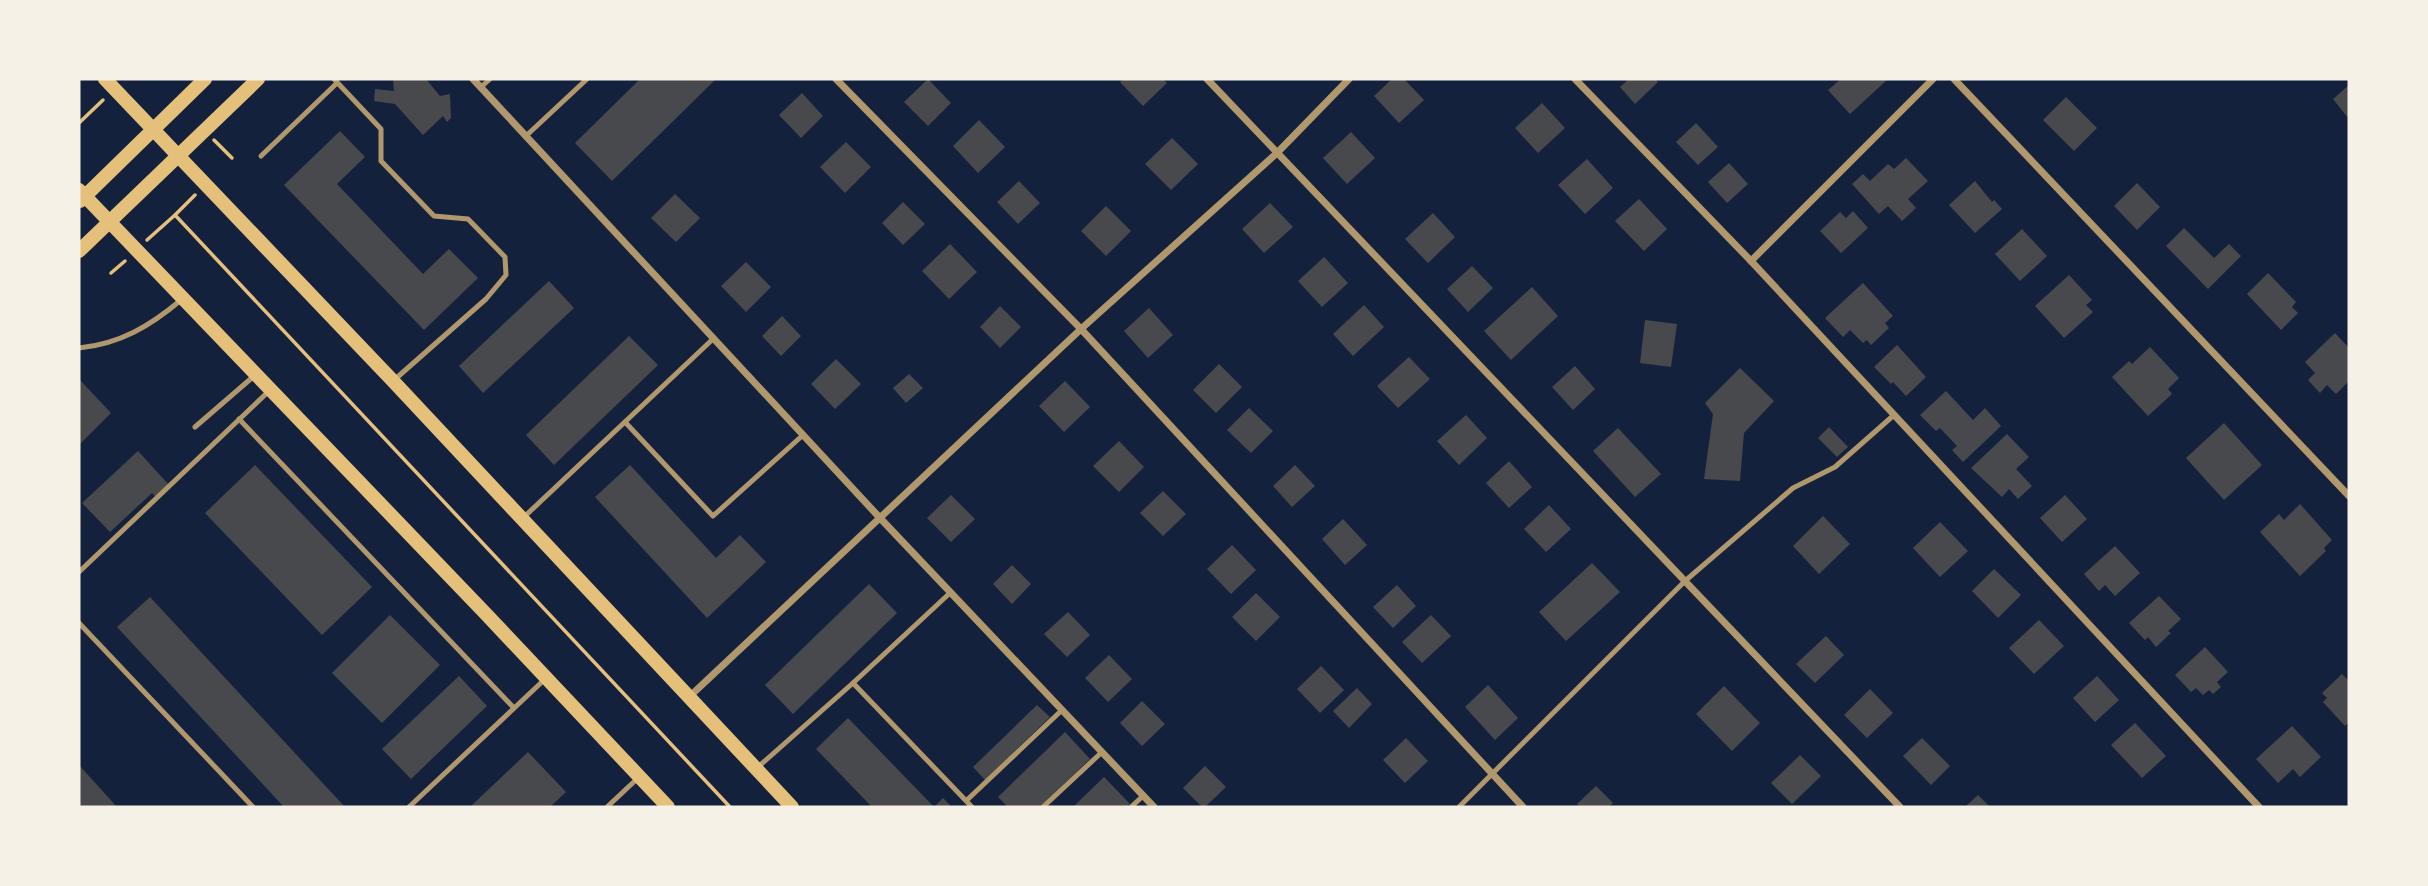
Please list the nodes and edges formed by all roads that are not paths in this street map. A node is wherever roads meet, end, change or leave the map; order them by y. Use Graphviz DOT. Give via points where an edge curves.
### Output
graph roads {
  1 [pos="205,79"];
  2 [pos="258,79"];
  3 [pos="473,79"];
  4 [pos="490,79"];
  5 [pos="587,79"];
  6 [pos="836,79"];
  7 [pos="1207,79"];
  8 [pos="1349,79"];
  9 [pos="1575,79"];
  10 [pos="1933,79"];
  11 [pos="1954,79"];
  12 [pos="336,81"];
  13 [pos="110,83"];
  14 [pos="481,87"];
  15 [pos="153,131"];
  16 [pos="527,135"];
  17 [pos="1277,153"];
  18 [pos="177,155"];
  19 [pos="261,156"];
  20 [pos="81,196"];
  21 [pos="111,222"];
  22 [pos="79,251"];
  23 [pos="1751,261"];
  24 [pos="183,298"];
  25 [pos="1081,329"];
  26 [pos="714,338"];
  27 [pos="79,348"];
  28 [pos="257,374"];
  29 [pos="393,381"];
  30 [pos="271,389"];
  31 [pos="1894,415"];
  32 [pos="239,419"];
  33 [pos="625,422"];
  34 [pos="195,426"];
  35 [pos="803,435"];
  36 [pos="2349,496"];
  37 [pos="880,518"];
  38 [pos="521,519"];
  39 [pos="79,572"];
  40 [pos="1685,580"];
  41 [pos="951,592"];
  42 [pos="79,623"];
  43 [pos="546,677"];
  44 [pos="853,684"];
  45 [pos="688,698"];
  46 [pos="513,707"];
  47 [pos="1062,710"];
  48 [pos="1102,752"];
  49 [pos="756,769"];
  50 [pos="1493,776"];
  51 [pos="640,777"];
  52 [pos="1143,796"];
  53 [pos="967,800"];
  54 [pos="253,807"];
  55 [pos="409,807"];
  56 [pos="607,807"];
  57 [pos="668,807"];
  58 [pos="792,807"];
  59 [pos="972,807"];
  60 [pos="1043,807"];
  61 [pos="1132,807"];
  62 [pos="1154,807"];
  63 [pos="1459,807"];
  64 [pos="1523,807"];
  65 [pos="1900,807"];
  66 [pos="2259,807"];
  1 -- 15 [label="main road"];
  2 -- 18 [label="main road"];
  3 -- 14 [label="street"];
  4 -- 14 [label="lane"];
  5 -- 16 [label="lane"];
  6 -- 25 [label="street"];
  7 -- 17 [label="street"];
  8 -- 17 [label="street"];
  9 -- 23 [label="street"];
  10 -- 23 [label="street"];
  11 -- 36 [label="street"];
  12 -- 19 [label="lane"];
  12 -- 29 [label="lane" via="381,129 381,161 434,216 468,219 505,257 506,275 486,299"];
  13 -- 15 [label="main road"];
  14 -- 16 [label="street"];
  15 -- 18 [label="main road"];
  15 -- 20 [label="main road"];
  16 -- 26 [label="street"];
  17 -- 25 [label="street"];
  17 -- 40 [label="street"];
  18 -- 21 [label="main road"];
  18 -- 29 [label="main road"];
  20 -- 21 [label="main road"];
  21 -- 22 [label="main road"];
  21 -- 24 [label="main road"];
  23 -- 31 [label="street"];
  24 -- 27 [label="lane" via="155,322 104,346"];
  24 -- 28 [label="main road"];
  25 -- 37 [label="street"];
  25 -- 50 [label="street"];
  26 -- 33 [label="lane"];
  26 -- 35 [label="street"];
  28 -- 30 [label="main road"];
  28 -- 34 [label="lane"];
  29 -- 38 [label="main road"];
  30 -- 32 [label="lane"];
  30 -- 43 [label="main road"];
  31 -- 40 [label="lane" via="1835,467 1793,488"];
  31 -- 66 [label="street"];
  32 -- 39 [label="lane"];
  32 -- 46 [label="lane"];
  33 -- 35 [label="lane" via="713,516"];
  33 -- 38 [label="lane"];
  35 -- 37 [label="street"];
  37 -- 41 [label="street"];
  37 -- 45 [label="street"];
  38 -- 45 [label="main road"];
  40 -- 50 [label="lane"];
  40 -- 65 [label="street"];
  41 -- 44 [label="lane"];
  41 -- 47 [label="street"];
  42 -- 54 [label="lane"];
  43 -- 46 [label="lane"];
  43 -- 51 [label="main road"];
  44 -- 49 [label="lane"];
  44 -- 53 [label="lane"];
  45 -- 49 [label="main road"];
  46 -- 55 [label="lane"];
  47 -- 48 [label="street"];
  47 -- 53 [label="lane"];
  48 -- 52 [label="street"];
  48 -- 60 [label="lane"];
  49 -- 58 [label="main road"];
  50 -- 63 [label="lane"];
  50 -- 64 [label="street"];
  51 -- 56 [label="lane"];
  51 -- 57 [label="main road"];
  52 -- 61 [label="lane"];
  52 -- 62 [label="street"];
  53 -- 59 [label="lane"];
}
